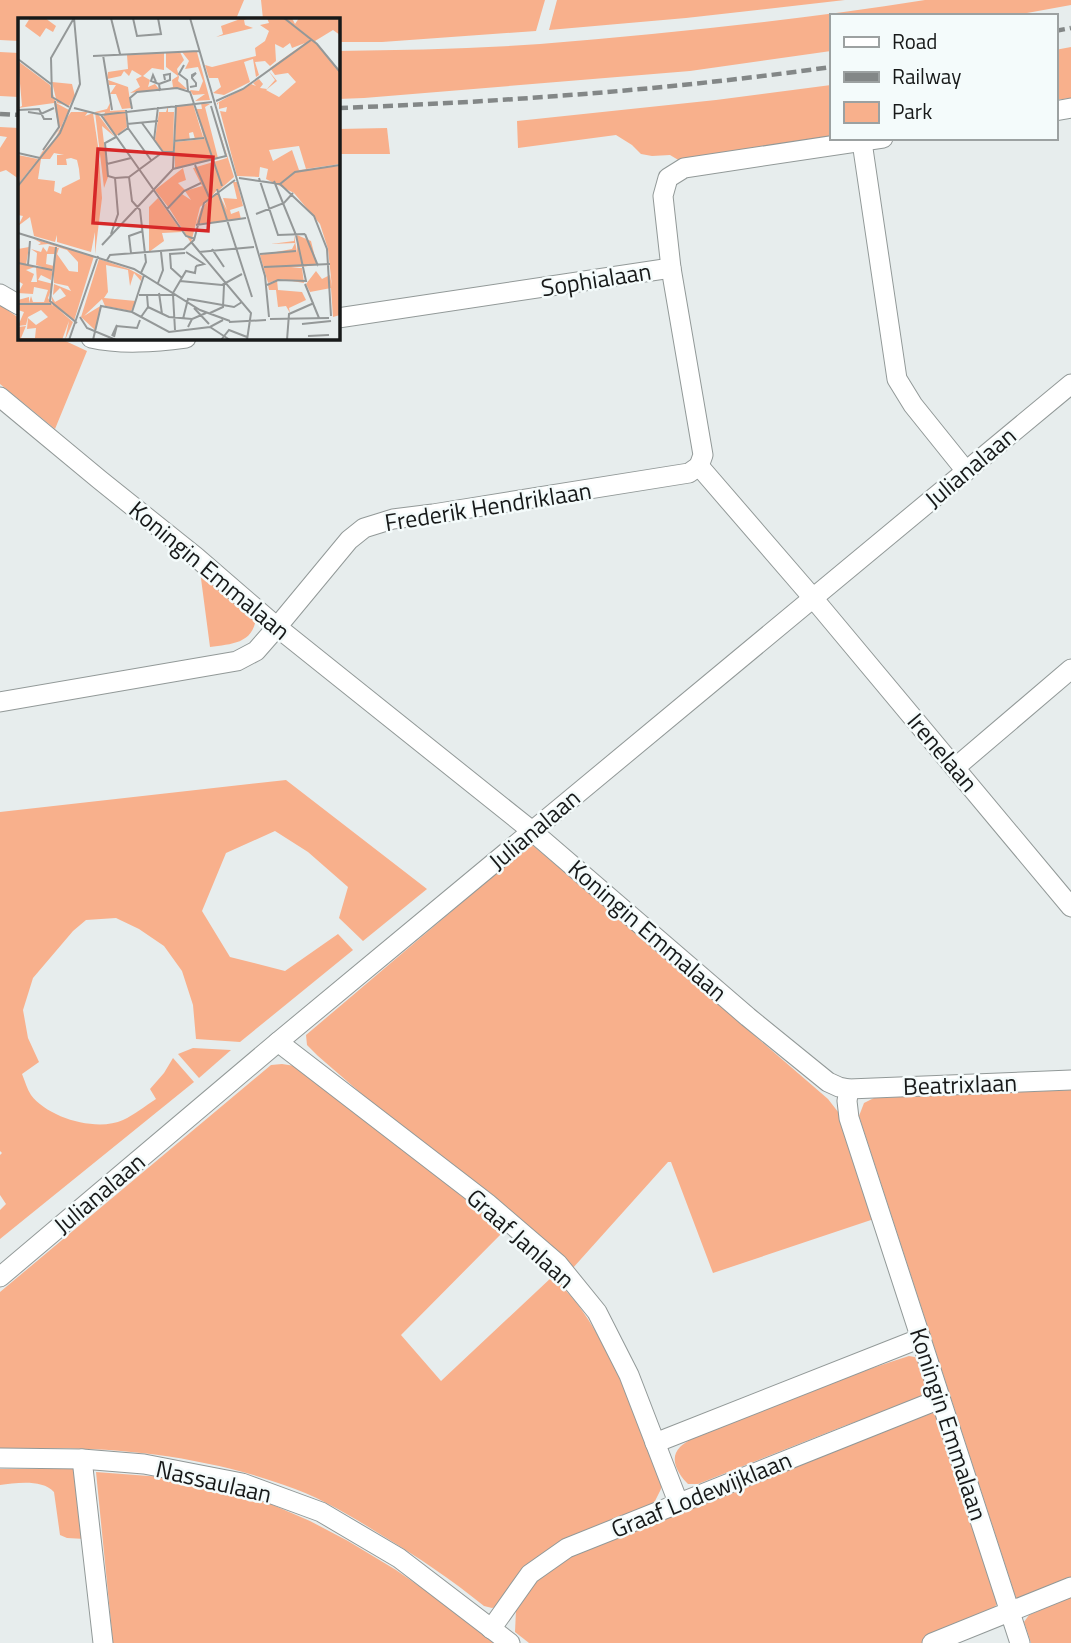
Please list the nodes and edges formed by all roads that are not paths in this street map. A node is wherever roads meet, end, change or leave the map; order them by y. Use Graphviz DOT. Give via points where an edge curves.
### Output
graph roads {
  1 [pos="872,140"];
  2 [pos="862,142"];
  3 [pos="671,268"];
  4 [pos="0,294"];
  5 [pos="18,304"];
  6 [pos="340,318"];
  7 [pos="105,340"];
  8 [pos="170,340"];
  9 [pos="1071,384"];
  10 [pos="0,397"];
  11 [pos="699,466"];
  12 [pos="966,471"];
  13 [pos="813,598"];
  14 [pos="277,627"];
  15 [pos="1071,669"];
  16 [pos="0,702"];
  17 [pos="956,767"];
  18 [pos="532,831"];
  19 [pos="1071,907"];
  20 [pos="278,1042"];
  21 [pos="1071,1080"];
  22 [pos="849,1089"];
  23 [pos="0,1277"];
  24 [pos="921,1338"];
  25 [pos="940,1399"];
  26 [pos="654,1443"];
  27 [pos="0,1458"];
  28 [pos="82,1459"];
  29 [pos="678,1502"];
  30 [pos="1071,1587"];
  31 [pos="1009,1611"];
  32 [pos="491,1629"];
  33 [pos="103,1643"];
  34 [pos="510,1643"];
  35 [pos="932,1643"];
  36 [pos="1020,1643"];
  1 -- 2 [label="street, Sophialaan"];
  2 -- 3 [label="street, Sophialaan" via="684,168 668,178 663,195"];
  2 -- 12 [label="street" via="897,379"];
  3 -- 6 [label="street, Sophialaan"];
  3 -- 11 [label="street" via="703,455"];
  4 -- 5 [label="street"];
  7 -- 8 [label="street"];
  9 -- 12 [label="street, Julianalaan"];
  10 -- 14 [label="street, Koningin Emmalaan"];
  11 -- 13 [label="street, Irenelaan"];
  11 -- 14 [label="street, Frederik Hendriklaan" via="689,473 393,519 364,528"];
  12 -- 13 [label="street, Julianalaan"];
  13 -- 17 [label="street, Irenelaan"];
  13 -- 18 [label="street, Julianalaan"];
  14 -- 16 [label="street, Frederik Hendriklaan" via="256,651 237,662"];
  14 -- 18 [label="street, Koningin Emmalaan"];
  15 -- 17 [label="street"];
  17 -- 19 [label="street, Irenelaan"];
  18 -- 20 [label="street, Julianalaan"];
  18 -- 22 [label="street, Koningin Emmalaan" via="817,1074"];
  20 -- 23 [label="street, Julianalaan"];
  20 -- 26 [label="street, Graaf Janlaan" via="487,1203 558,1264 597,1312 629,1375"];
  21 -- 22 [label="street, Beatrixlaan"];
  22 -- 24 [label="street, Koningin Emmalaan" via="849,1118"];
  24 -- 25 [label="street, Koningin Emmalaan"];
  24 -- 26 [label="street"];
  25 -- 29 [label="street, Graaf Lodewijklaan"];
  25 -- 31 [label="street, Koningin Emmalaan"];
  26 -- 29 [label="street, Graaf Janlaan"];
  27 -- 28 [label="street, Nassaulaan"];
  28 -- 32 [label="street, Nassaulaan" via="144,1464 242,1483 321,1512 399,1558"];
  28 -- 33 [label="street"];
  29 -- 32 [label="street, Graaf Lodewijklaan" via="558,1554 530,1574"];
  30 -- 31 [label="street"];
  31 -- 35 [label="street"];
  31 -- 36 [label="street, Koningin Emmalaan"];
  32 -- 34 [label="street, Nassaulaan"];
}
